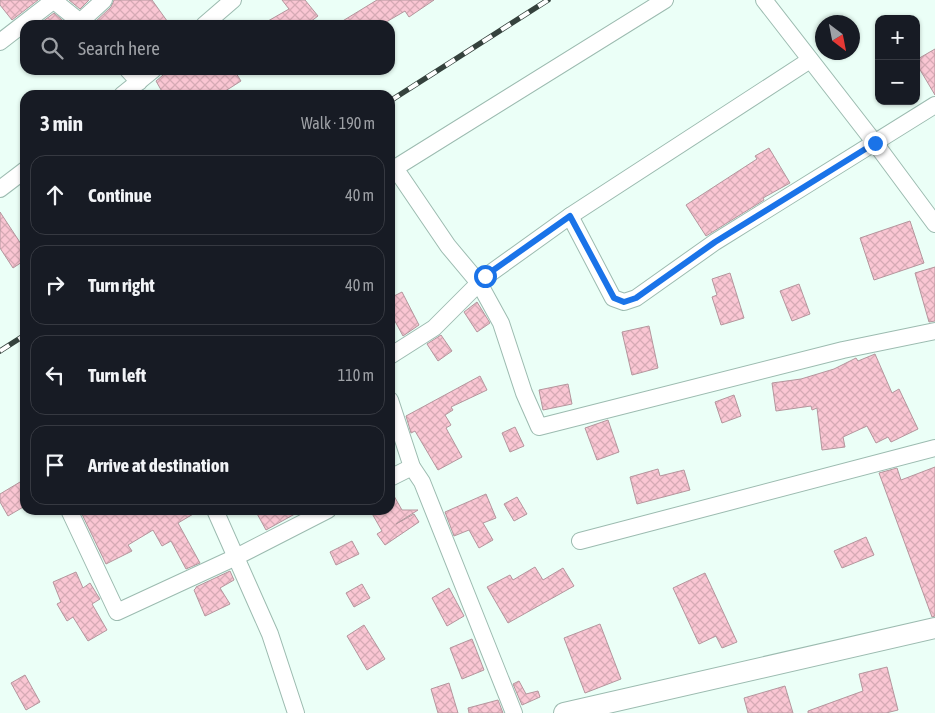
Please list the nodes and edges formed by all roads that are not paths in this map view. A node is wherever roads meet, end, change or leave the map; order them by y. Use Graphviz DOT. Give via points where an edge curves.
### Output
graph roads {
  1 [pos="53,0"];
  2 [pos="104,0"];
  3 [pos="233,0"];
  4 [pos="665,0"];
  5 [pos="764,0"];
  6 [pos="28,20"];
  7 [pos="78,20"];
  8 [pos="85,20"];
  9 [pos="210,20"];
  10 [pos="20,26"];
  11 [pos="0,42"];
  12 [pos="810,60"];
  13 [pos="134,76"];
  14 [pos="125,90"];
  15 [pos="935,105"];
  16 [pos="875,143"];
  17 [pos="20,174"];
  18 [pos="0,189"];
  19 [pos="570,216"];
  20 [pos="935,224"];
  21 [pos="479,283"];
  22 [pos="935,331"];
  23 [pos="395,353"];
  24 [pos="395,415"];
  25 [pos="935,448"];
  26 [pos="412,467"];
  27 [pos="395,476"];
  28 [pos="71,515"];
  29 [pos="217,515"];
  30 [pos="318,515"];
  31 [pos="580,541"];
  32 [pos="236,557"];
  33 [pos="935,628"];
  34 [pos="569,712"];
  35 [pos="296,713"];
  36 [pos="514,713"];
  1 -- 6 [label="street"];
  1 -- 7 [label="street"];
  2 -- 8 [label="street"];
  3 -- 9 [label="street"];
  4 -- 21 [label="street" via="395,168 448,246"];
  5 -- 12 [label="street"];
  10 -- 11 [label="street"];
  12 -- 16 [label="street"];
  12 -- 19 [label="street"];
  13 -- 14 [label="street"];
  15 -- 16 [label="street"];
  16 -- 19 [label="street" via="715,242 636,298 624,302 614,298"];
  16 -- 20 [label="street"];
  17 -- 18 [label="street"];
  19 -- 21 [label="street"];
  21 -- 22 [label="street" via="501,322 524,393 539,427 844,350"];
  21 -- 23 [label="street" via="434,328"];
  24 -- 26 [label="street"];
  25 -- 31 [label="street"];
  26 -- 27 [label="street"];
  26 -- 36 [label="street" via="422,482"];
  28 -- 32 [label="street" via="117,612"];
  29 -- 32 [label="street"];
  30 -- 32 [label="street"];
  32 -- 35 [label="street" via="270,634"];
  33 -- 34 [label="street"];
}
